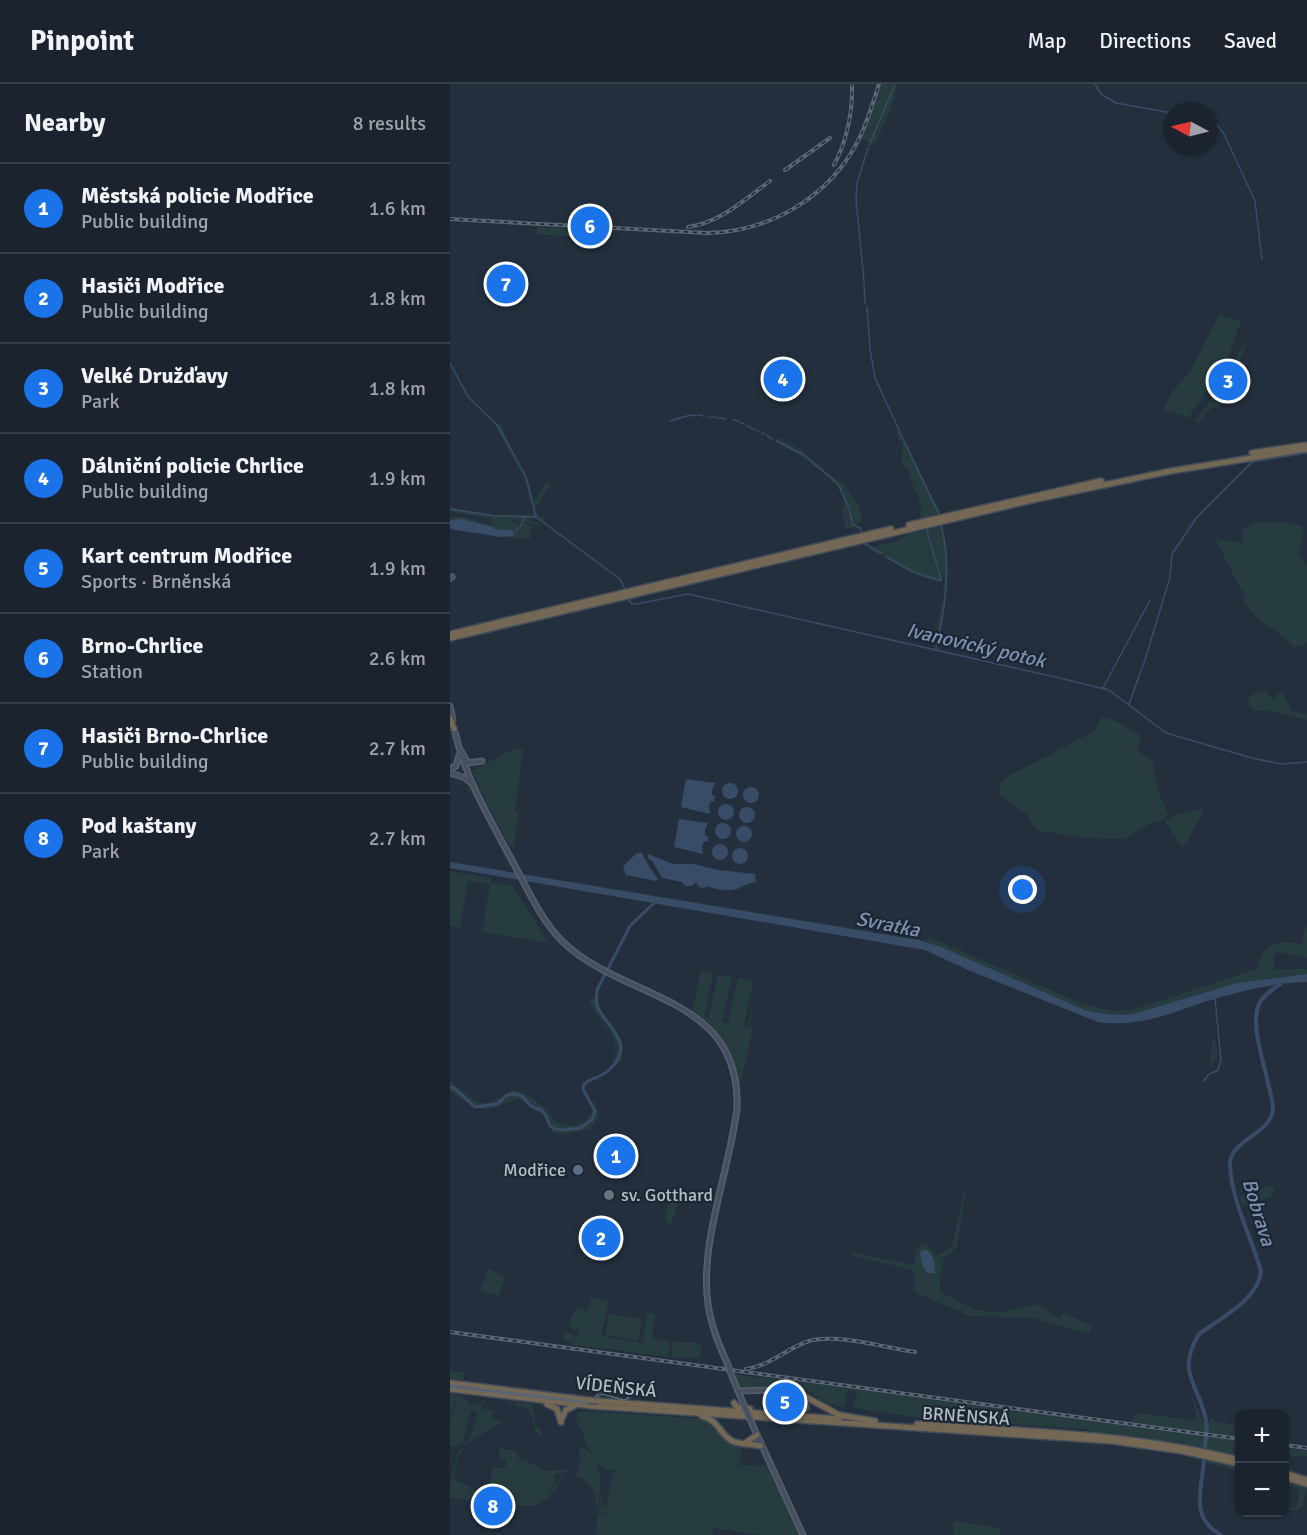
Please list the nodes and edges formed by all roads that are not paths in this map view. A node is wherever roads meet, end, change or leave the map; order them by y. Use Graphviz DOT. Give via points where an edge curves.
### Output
graph roads {
  1 [pos="1307,447"];
  2 [pos="450,636"];
  3 [pos="450,706"];
  4 [pos="450,718"];
  5 [pos="454,729"];
  6 [pos="458,748"];
  7 [pos="482,761"];
  8 [pos="450,771"];
  9 [pos="471,782"];
  10 [pos="450,1383"];
  11 [pos="450,1389"];
  12 [pos="738,1391"];
  13 [pos="797,1394"];
  14 [pos="534,1399"];
  15 [pos="734,1403"];
  16 [pos="592,1406"];
  17 [pos="689,1413"];
  18 [pos="779,1414"];
  19 [pos="741,1416"];
  20 [pos="875,1421"];
  21 [pos="720,1429"];
  22 [pos="757,1435"];
  23 [pos="743,1444"];
  24 [pos="761,1446"];
  25 [pos="1199,1453"];
  26 [pos="1235,1461"];
  27 [pos="1289,1476"];
  28 [pos="1307,1482"];
  29 [pos="803,1535"];
  1 -- 2 [label="highway" via="1069,492"];
  3 -- 5 [label="main road"];
  4 -- 5 [label="highway"];
  5 -- 6 [label="main road"];
  6 -- 7 [label="main road" via="468,763"];
  6 -- 8 [label="main road" via="457,765"];
  6 -- 9 [label="main road"];
  8 -- 9 [label="main road"];
  9 -- 12 [label="main road, bridge" via="555,934 601,968 696,1017 719,1040 732,1067 737,1108 709,1250 706,1285 711,1320"];
  10 -- 14 [label="highway, VÍDEŇSKÁ"];
  11 -- 14 [label="highway, VÍDEŇSKÁ"];
  12 -- 13 [label="main road" via="778,1390"];
  12 -- 22 [label="main road, bridge"];
  13 -- 18 [label="highway" via="806,1402 804,1410"];
  13 -- 20 [label="highway" via="839,1415"];
  14 -- 16 [label="highway, VÍDEŇSKÁ"];
  14 -- 16 [label="highway" via="555,1407 561,1422 570,1407"];
  14 -- 18 [label="highway, VÍDEŇSKÁ, bridge"];
  15 -- 18 [label="highway" via="739,1408"];
  16 -- 17 [label="highway, VÍDEŇSKÁ"];
  17 -- 19 [label="highway, BRNĚNSKÁ"];
  17 -- 21 [label="highway" via="710,1418"];
  18 -- 20 [label="highway, BRNĚNSKÁ"];
  19 -- 21 [label="highway" via="721,1419"];
  19 -- 25 [label="highway, BRNĚNSKÁ" via="1077,1438"];
  20 -- 25 [label="highway, BRNĚNSKÁ" via="1089,1435"];
  21 -- 23 [label="highway" via="729,1439"];
  22 -- 23 [label="highway"];
  22 -- 24 [label="main road"];
  23 -- 24 [label="highway"];
  24 -- 29 [label="main road"];
  25 -- 26 [label="highway, BRNĚNSKÁ"];
  27 -- 28 [label="highway"];
}
